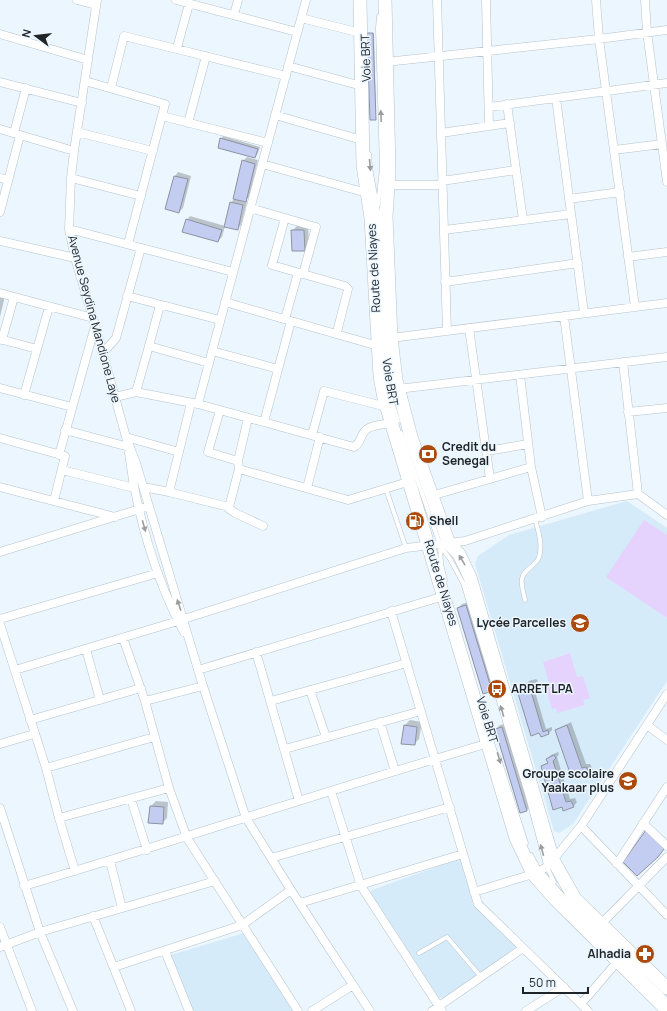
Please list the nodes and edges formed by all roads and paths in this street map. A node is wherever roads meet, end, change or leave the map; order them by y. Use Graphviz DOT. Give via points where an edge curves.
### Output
graph roads {
  1 [pos="77,0"];
  2 [pos="176,0"];
  3 [pos="238,0"];
  4 [pos="306,0"];
  5 [pos="360,0"];
  6 [pos="381,0"];
  7 [pos="385,0"];
  8 [pos="437,0"];
  9 [pos="486,0"];
  10 [pos="596,0"];
  11 [pos="645,0"];
  12 [pos="97,3"];
  13 [pos="189,4"];
  14 [pos="366,14"];
  15 [pos="234,15"];
  16 [pos="301,18"];
  17 [pos="667,30"];
  18 [pos="298,32"];
  19 [pos="647,32"];
  20 [pos="361,33"];
  21 [pos="0,34"];
  22 [pos="599,39"];
  23 [pos="177,48"];
  24 [pos="488,50"];
  25 [pos="206,56"];
  26 [pos="439,56"];
  27 [pos="88,60"];
  28 [pos="386,62"];
  29 [pos="288,66"];
  30 [pos="286,76"];
  31 [pos="85,81"];
  32 [pos="0,82"];
  33 [pos="667,83"];
  34 [pos="654,84"];
  35 [pos="362,86"];
  36 [pos="26,88"];
  37 [pos="110,88"];
  38 [pos="606,91"];
  39 [pos="556,98"];
  40 [pos="82,103"];
  41 [pos="507,104"];
  42 [pos="489,107"];
  43 [pos="275,115"];
  44 [pos="368,115"];
  45 [pos="162,116"];
  46 [pos="188,122"];
  47 [pos="510,123"];
  48 [pos="489,126"];
  49 [pos="0,129"];
  50 [pos="77,132"];
  51 [pos="441,133"];
  52 [pos="17,134"];
  53 [pos="664,134"];
  54 [pos="268,143"];
  55 [pos="365,143"];
  56 [pos="662,144"];
  57 [pos="614,150"];
  58 [pos="74,151"];
  59 [pos="153,151"];
  60 [pos="262,164"];
  61 [pos="516,170"];
  62 [pos="71,178"];
  63 [pos="4,179"];
  64 [pos="667,182"];
  65 [pos="442,183"];
  66 [pos="388,185"];
  67 [pos="367,192"];
  68 [pos="620,192"];
  69 [pos="141,196"];
  70 [pos="569,199"];
  71 [pos="250,208"];
  72 [pos="378,211"];
  73 [pos="0,212"];
  74 [pos="571,214"];
  75 [pos="285,218"];
  76 [pos="523,220"];
  77 [pos="69,229"];
  78 [pos="444,230"];
  79 [pos="0,241"];
  80 [pos="128,244"];
  81 [pos="140,248"];
  82 [pos="667,252"];
  83 [pos="628,257"];
  84 [pos="75,258"];
  85 [pos="578,263"];
  86 [pos="233,272"];
  87 [pos="300,274"];
  88 [pos="445,282"];
  89 [pos="0,294"];
  90 [pos="127,296"];
  91 [pos="14,297"];
  92 [pos="225,302"];
  93 [pos="667,303"];
  94 [pos="160,305"];
  95 [pos="49,307"];
  96 [pos="635,307"];
  97 [pos="584,313"];
  98 [pos="564,316"];
  99 [pos="220,320"];
  100 [pos="288,320"];
  101 [pos="94,322"];
  102 [pos="469,328"];
  103 [pos="447,331"];
  104 [pos="337,332"];
  105 [pos="391,338"];
  106 [pos="1,340"];
  107 [pos="149,346"];
  108 [pos="378,346"];
  109 [pos="37,349"];
  110 [pos="212,351"];
  111 [pos="103,353"];
  112 [pos="667,357"];
  113 [pos="622,362"];
  114 [pos="209,363"];
  115 [pos="571,368"];
  116 [pos="278,369"];
  117 [pos="520,375"];
  118 [pos="476,380"];
  119 [pos="0,388"];
  120 [pos="398,389"];
  121 [pos="136,392"];
  122 [pos="24,395"];
  123 [pos="115,397"];
  124 [pos="194,404"];
  125 [pos="72,407"];
  126 [pos="387,407"];
  127 [pos="667,408"];
  128 [pos="220,410"];
  129 [pos="628,412"];
  130 [pos="248,418"];
  131 [pos="264,422"];
  132 [pos="397,426"];
  133 [pos="66,430"];
  134 [pos="316,436"];
  135 [pos="126,437"];
  136 [pos="0,438"];
  137 [pos="528,444"];
  138 [pos="128,447"];
  139 [pos="487,451"];
  140 [pos="179,452"];
  141 [pos="59,455"];
  142 [pos="239,465"];
  143 [pos="531,467"];
  144 [pos="62,470"];
  145 [pos="490,479"];
  146 [pos="410,481"];
  147 [pos="0,487"];
  148 [pos="144,487"];
  149 [pos="134,488"];
  150 [pos="306,488"];
  151 [pos="386,489"];
  152 [pos="169,492"];
  153 [pos="638,494"];
  154 [pos="431,496"];
  155 [pos="54,501"];
  156 [pos="588,501"];
  157 [pos="148,506"];
  158 [pos="228,508"];
  159 [pos="139,510"];
  160 [pos="667,515"];
  161 [pos="116,518"];
  162 [pos="538,518"];
  163 [pos="263,526"];
  164 [pos="440,545"];
  165 [pos="406,548"];
  166 [pos="0,552"];
  167 [pos="158,573"];
  168 [pos="445,590"];
  169 [pos="525,600"];
  170 [pos="391,611"];
  171 [pos="0,619"];
  172 [pos="181,620"];
  173 [pos="0,624"];
  174 [pos="123,638"];
  175 [pos="86,649"];
  176 [pos="256,652"];
  177 [pos="407,663"];
  178 [pos="15,670"];
  179 [pos="198,670"];
  180 [pos="203,686"];
  181 [pos="141,688"];
  182 [pos="310,690"];
  183 [pos="667,694"];
  184 [pos="100,700"];
  185 [pos="145,701"];
  186 [pos="271,701"];
  187 [pos="421,710"];
  188 [pos="30,720"];
  189 [pos="380,722"];
  190 [pos="647,725"];
  191 [pos="34,734"];
  192 [pos="154,737"];
  193 [pos="326,737"];
  194 [pos="667,740"];
  195 [pos="0,744"];
  196 [pos="493,746"];
  197 [pos="285,749"];
  198 [pos="436,759"];
  199 [pos="46,768"];
  200 [pos="395,771"];
  201 [pos="667,787"];
  202 [pos="169,788"];
  203 [pos="331,791"];
  204 [pos="131,799"];
  205 [pos="299,801"];
  206 [pos="450,807"];
  207 [pos="0,808"];
  208 [pos="59,818"];
  209 [pos="246,818"];
  210 [pos="644,823"];
  211 [pos="581,826"];
  212 [pos="187,838"];
  213 [pos="346,838"];
  214 [pos="667,846"];
  215 [pos="147,850"];
  216 [pos="463,854"];
  217 [pos="667,857"];
  218 [pos="271,858"];
  219 [pos="110,862"];
  220 [pos="617,864"];
  221 [pos="543,868"];
  222 [pos="75,871"];
  223 [pos="215,881"];
  224 [pos="24,886"];
  225 [pos="361,886"];
  226 [pos="555,886"];
  227 [pos="638,887"];
  228 [pos="290,890"];
  229 [pos="474,892"];
  230 [pos="300,903"];
  231 [pos="122,908"];
  232 [pos="667,915"];
  233 [pos="93,916"];
  234 [pos="601,924"];
  235 [pos="242,925"];
  236 [pos="0,927"];
  237 [pos="40,932"];
  238 [pos="4,946"];
  239 [pos="523,948"];
  240 [pos="165,951"];
  241 [pos="419,953"];
  242 [pos="618,961"];
  243 [pos="114,968"];
  244 [pos="481,977"];
  245 [pos="353,984"];
  246 [pos="564,987"];
  247 [pos="667,988"];
  248 [pos="667,1000"];
  249 [pos="581,1004"];
  250 [pos="438,1010"];
  251 [pos="667,1010"];
  252 [pos="32,1011"];
  253 [pos="73,1011"];
  254 [pos="131,1011"];
  255 [pos="189,1011"];
  256 [pos="298,1011"];
  257 [pos="312,1011"];
  258 [pos="370,1011"];
  259 [pos="526,1011"];
  260 [pos="588,1011"];
  1 -- 12 [label="street"];
  2 -- 13 [label="street"];
  3 -- 15 [label="street"];
  4 -- 16 [label="street"];
  5 -- 20 [label="main road, Route de Niayes"];
  72 -- 6 [label="lane, Voie BRT, one-way" via="382,168 378,28"];
  7 -- 28 [label="main road, Route de Niayes"];
  8 -- 26 [label="street"];
  9 -- 24 [label="street"];
  10 -- 22 [label="street"];
  11 -- 19 [label="street"];
  12 -- 27 [label="street, Avenue Seydina Mandione Laye"];
  13 -- 15 [label="street"];
  13 -- 23 [label="street"];
  14 -- 44 [label="lane, Voie BRT"];
  15 -- 18 [label="street"];
  16 -- 18 [label="street"];
  16 -- 20 [label="street"];
  17 -- 19 [label="street"];
  18 -- 29 [label="street"];
  19 -- 22 [label="street"];
  19 -- 34 [label="street"];
  20 -- 35 [label="main road, Route de Niayes"];
  21 -- 27 [label="street"];
  22 -- 24 [label="street"];
  22 -- 38 [label="street"];
  23 -- 25 [label="street"];
  23 -- 37 [label="street" via="124,36"];
  24 -- 26 [label="street"];
  24 -- 42 [label="street"];
  25 -- 30 [label="street"];
  25 -- 46 [label="street"];
  26 -- 28 [label="street"];
  26 -- 51 [label="street"];
  27 -- 31 [label="street, Avenue Seydina Mandione Laye"];
  28 -- 66 [label="main road, Route de Niayes"];
  29 -- 30 [label="street"];
  29 -- 35 [label="street"];
  30 -- 43 [label="street"];
  31 -- 37 [label="street"];
  31 -- 40 [label="street, Avenue Seydina Mandione Laye"];
  32 -- 36 [label="street"];
  33 -- 34 [label="street"];
  34 -- 38 [label="street"];
  34 -- 53 [label="street"];
  35 -- 55 [label="main road, Route de Niayes"];
  36 -- 40 [label="street"];
  36 -- 52 [label="street"];
  37 -- 45 [label="street" via="165,104"];
  38 -- 39 [label="street"];
  38 -- 57 [label="street"];
  39 -- 41 [label="street"];
  39 -- 70 [label="street"];
  40 -- 50 [label="street, Avenue Seydina Mandione Laye"];
  41 -- 42 [label="street"];
  41 -- 47 [label="street"];
  42 -- 48 [label="street"];
  43 -- 54 [label="street"];
  43 -- 55 [label="street"];
  45 -- 46 [label="street"];
  45 -- 59 [label="street"];
  46 -- 54 [label="street"];
  47 -- 48 [label="street"];
  47 -- 61 [label="street"];
  48 -- 51 [label="street"];
  49 -- 52 [label="street"];
  50 -- 58 [label="street, Avenue Seydina Mandione Laye"];
  50 -- 59 [label="street"];
  51 -- 65 [label="street"];
  52 -- 58 [label="street"];
  52 -- 63 [label="street"];
  53 -- 56 [label="street"];
  54 -- 60 [label="street"];
  55 -- 67 [label="main road, Route de Niayes" via="363,165"];
  55 -- 72 [label="lane, Voie BRT, one-way"];
  56 -- 57 [label="street"];
  56 -- 64 [label="street"];
  57 -- 68 [label="street"];
  58 -- 62 [label="street, Avenue Seydina Mandione Laye"];
  59 -- 69 [label="street"];
  60 -- 67 [label="street"];
  60 -- 71 [label="street"];
  61 -- 65 [label="street"];
  61 -- 76 [label="street"];
  62 -- 69 [label="street"];
  62 -- 77 [label="street, Avenue Seydina Mandione Laye"];
  63 -- 73 [label="street"];
  65 -- 66 [label="street"];
  65 -- 78 [label="street"];
  66 -- 105 [label="main road, Route de Niayes" via="386,216"];
  67 -- 108 [label="main road, Route de Niayes" via="373,246"];
  68 -- 70 [label="street"];
  68 -- 83 [label="street"];
  69 -- 80 [label="street"];
  70 -- 74 [label="street"];
  71 -- 75 [label="street"];
  71 -- 86 [label="street"];
  72 -- 132 [label="lane, Voie BRT" via="387,370"];
  74 -- 76 [label="street"];
  74 -- 85 [label="street"];
  75 -- 87 [label="street" via="272,265"];
  75 -- 87 [label="street" via="316,227"];
  76 -- 78 [label="street"];
  77 -- 80 [label="street"];
  77 -- 84 [label="street, Avenue Seydina Mandione Laye"];
  78 -- 88 [label="street"];
  79 -- 84 [label="street"];
  80 -- 81 [label="street"];
  81 -- 86 [label="street"];
  81 -- 90 [label="street"];
  82 -- 83 [label="street"];
  83 -- 96 [label="street"];
  84 -- 101 [label="street, Avenue Seydina Mandione Laye"];
  85 -- 88 [label="street"];
  85 -- 97 [label="street"];
  86 -- 92 [label="street"];
  87 -- 100 [label="street"];
  87 -- 104 [label="street" via="348,289"];
  88 -- 103 [label="street"];
  89 -- 91 [label="street"];
  90 -- 94 [label="street"];
  90 -- 111 [label="street" via="116,338"];
  91 -- 95 [label="street"];
  91 -- 106 [label="street"];
  92 -- 99 [label="street"];
  92 -- 100 [label="street"];
  93 -- 96 [label="street"];
  94 -- 99 [label="street"];
  94 -- 107 [label="street"];
  95 -- 101 [label="street"];
  95 -- 109 [label="street"];
  96 -- 97 [label="street"];
  97 -- 98 [label="street"];
  98 -- 102 [label="street"];
  98 -- 115 [label="street"];
  99 -- 110 [label="street"];
  100 -- 104 [label="street"];
  100 -- 116 [label="street"];
  101 -- 111 [label="street, Avenue Seydina Mandione Laye"];
  101 -- 125 [label="street"];
  102 -- 103 [label="street"];
  102 -- 118 [label="street"];
  103 -- 105 [label="street"];
  104 -- 108 [label="street"];
  105 -- 120 [label="main road, Route de Niayes"];
  106 -- 109 [label="street"];
  107 -- 114 [label="street"];
  107 -- 121 [label="street"];
  108 -- 126 [label="main road, Route de Niayes" via="380,376"];
  109 -- 122 [label="street"];
  110 -- 114 [label="street"];
  110 -- 116 [label="street"];
  111 -- 123 [label="street, Avenue Seydina Mandione Laye"];
  112 -- 113 [label="street"];
  113 -- 115 [label="street"];
  113 -- 129 [label="street"];
  114 -- 124 [label="street"];
  115 -- 117 [label="street"];
  115 -- 156 [label="street"];
  116 -- 131 [label="street"];
  117 -- 118 [label="street"];
  117 -- 137 [label="street"];
  118 -- 120 [label="street"];
  118 -- 139 [label="street"];
  119 -- 122 [label="street"];
  120 -- 154 [label="main road, Route de Niayes"];
  121 -- 123 [label="street"];
  121 -- 124 [label="street"];
  122 -- 125 [label="street"];
  123 -- 135 [label="street, Avenue Seydina Mandione Laye"];
  124 -- 128 [label="street"];
  124 -- 140 [label="street"];
  125 -- 133 [label="street"];
  126 -- 132 [label="main road, Route de Niayes"];
  126 -- 134 [label="street" via="323,391"];
  127 -- 129 [label="street"];
  128 -- 130 [label="street"];
  128 -- 142 [label="street" via="208,452"];
  129 -- 153 [label="street"];
  130 -- 131 [label="street"];
  130 -- 142 [label="street"];
  131 -- 134 [label="street"];
  132 -- 134 [label="street" via="367,428 359,444 354,447"];
  132 -- 146 [label="main road, Route de Niayes"];
  132 -- 164 [label="lane, Voie BRT"];
  133 -- 138 [label="street"];
  133 -- 141 [label="street"];
  134 -- 150 [label="street"];
  135 -- 138 [label="street, Avenue Seydina Mandione Laye"];
  135 -- 140 [label="street"];
  136 -- 141 [label="street"];
  137 -- 139 [label="street"];
  137 -- 143 [label="street"];
  138 -- 148 [label="street"];
  138 -- 149 [label="street"];
  139 -- 145 [label="street"];
  140 -- 152 [label="street"];
  141 -- 144 [label="street" via="65,457"];
  142 -- 150 [label="street"];
  142 -- 158 [label="street"];
  143 -- 145 [label="street"];
  143 -- 162 [label="street"];
  144 -- 149 [label="street"];
  144 -- 155 [label="street"];
  145 -- 154 [label="street"];
  146 -- 151 [label="street"];
  146 -- 164 [label="main road, Route de Niayes"];
  147 -- 155 [label="street"];
  148 -- 152 [label="street"];
  148 -- 157 [label="street"];
  149 -- 159 [label="street"];
  150 -- 151 [label="street" via="348,500"];
  151 -- 165 [label="lane"];
  152 -- 158 [label="street"];
  153 -- 156 [label="street"];
  153 -- 160 [label="street"];
  154 -- 164 [label="main road, Route de Niayes"];
  155 -- 161 [label="street"];
  156 -- 162 [label="street"];
  157 -- 159 [label="street"];
  172 -- 157 [label="street, one-way"];
  158 -- 163 [label="street"];
  159 -- 161 [label="street"];
  159 -- 167 [label="street, one-way"];
  161 -- 166 [label="street"];
  162 -- 164 [label="street" via="464,541"];
  162 -- 169 [label="lane" via="541,546 535,564 524,572 521,580"];
  164 -- 165 [label="street"];
  164 -- 168 [label="main road, Route de Niayes"];
  221 -- 164 [label="main road, Route de Niayes, one-way" via="472,583 465,564"];
  165 -- 172 [label="street"];
  167 -- 171 [label="street"];
  167 -- 172 [label="street" via="167,600"];
  168 -- 170 [label="street"];
  168 -- 196 [label="main road, Route de Niayes"];
  170 -- 176 [label="street"];
  170 -- 177 [label="street"];
  172 -- 174 [label="street"];
  172 -- 179 [label="street"];
  173 -- 178 [label="street"];
  174 -- 175 [label="street"];
  174 -- 181 [label="street"];
  175 -- 178 [label="street"];
  175 -- 184 [label="street"];
  176 -- 179 [label="street"];
  176 -- 186 [label="street"];
  177 -- 182 [label="street"];
  177 -- 187 [label="street"];
  178 -- 188 [label="street"];
  179 -- 180 [label="street"];
  180 -- 185 [label="street"];
  180 -- 209 [label="street"];
  181 -- 184 [label="street"];
  181 -- 185 [label="street"];
  182 -- 186 [label="street"];
  182 -- 193 [label="street"];
  183 -- 190 [label="street"];
  184 -- 188 [label="street"];
  185 -- 192 [label="street"];
  186 -- 197 [label="street"];
  187 -- 189 [label="street"];
  187 -- 198 [label="street"];
  188 -- 191 [label="street"];
  189 -- 193 [label="street"];
  189 -- 200 [label="street"];
  190 -- 194 [label="street"];
  190 -- 211 [label="street"];
  191 -- 195 [label="street"];
  191 -- 199 [label="street"];
  192 -- 199 [label="street"];
  192 -- 202 [label="street"];
  193 -- 197 [label="street"];
  196 -- 198 [label="street"];
  196 -- 221 [label="main road, Route de Niayes, one-way" via="516,838"];
  197 -- 205 [label="street"];
  198 -- 200 [label="street"];
  198 -- 206 [label="street"];
  199 -- 208 [label="street"];
  200 -- 203 [label="street"];
  201 -- 210 [label="street"];
  202 -- 204 [label="street"];
  202 -- 212 [label="street"];
  203 -- 205 [label="street"];
  203 -- 213 [label="street"];
  204 -- 208 [label="street"];
  204 -- 215 [label="street"];
  205 -- 209 [label="street"];
  206 -- 213 [label="street"];
  206 -- 216 [label="street"];
  207 -- 224 [label="street"];
  208 -- 222 [label="street"];
  209 -- 212 [label="street"];
  209 -- 218 [label="street"];
  210 -- 214 [label="street"];
  210 -- 220 [label="street"];
  211 -- 220 [label="street"];
  211 -- 221 [label="street"];
  212 -- 215 [label="street"];
  212 -- 223 [label="street"];
  213 -- 218 [label="street"];
  213 -- 225 [label="street"];
  215 -- 219 [label="street"];
  216 -- 225 [label="street"];
  216 -- 229 [label="street"];
  217 -- 227 [label="street"];
  218 -- 228 [label="street"];
  219 -- 222 [label="street"];
  219 -- 231 [label="street"];
  220 -- 227 [label="street"];
  221 -- 226 [label="lane"];
  221 -- 226 [label="lane"];
  221 -- 229 [label="street"];
  221 -- 234 [label="main road, Route de Niayes"];
  221 -- 242 [label="main road, Route de Niayes" via="555,899"];
  222 -- 224 [label="street"];
  223 -- 231 [label="street"];
  223 -- 235 [label="street"];
  224 -- 237 [label="street"];
  225 -- 230 [label="street"];
  225 -- 250 [label="street"];
  226 -- 248 [label="lane"];
  227 -- 232 [label="street"];
  227 -- 234 [label="street"];
  228 -- 230 [label="street"];
  228 -- 235 [label="street"];
  229 -- 239 [label="street" via="478,904"];
  230 -- 245 [label="street"];
  231 -- 233 [label="street"];
  233 -- 237 [label="street"];
  233 -- 243 [label="street"];
  234 -- 247 [label="main road, Route de Niayes"];
  235 -- 240 [label="street"];
  235 -- 256 [label="street"];
  236 -- 238 [label="street"];
  237 -- 238 [label="street"];
  237 -- 253 [label="street"];
  238 -- 252 [label="street"];
  239 -- 244 [label="street"];
  239 -- 246 [label="street"];
  240 -- 243 [label="street"];
  240 -- 255 [label="street"];
  241 -- 244 [label="lane" via="447,937"];
  242 -- 249 [label="street"];
  242 -- 251 [label="main road, Route de Niayes"];
  243 -- 254 [label="street"];
  244 -- 250 [label="street"];
  245 -- 257 [label="street"];
  245 -- 258 [label="street"];
  246 -- 249 [label="street"];
  246 -- 259 [label="street"];
  249 -- 260 [label="street"];
}
